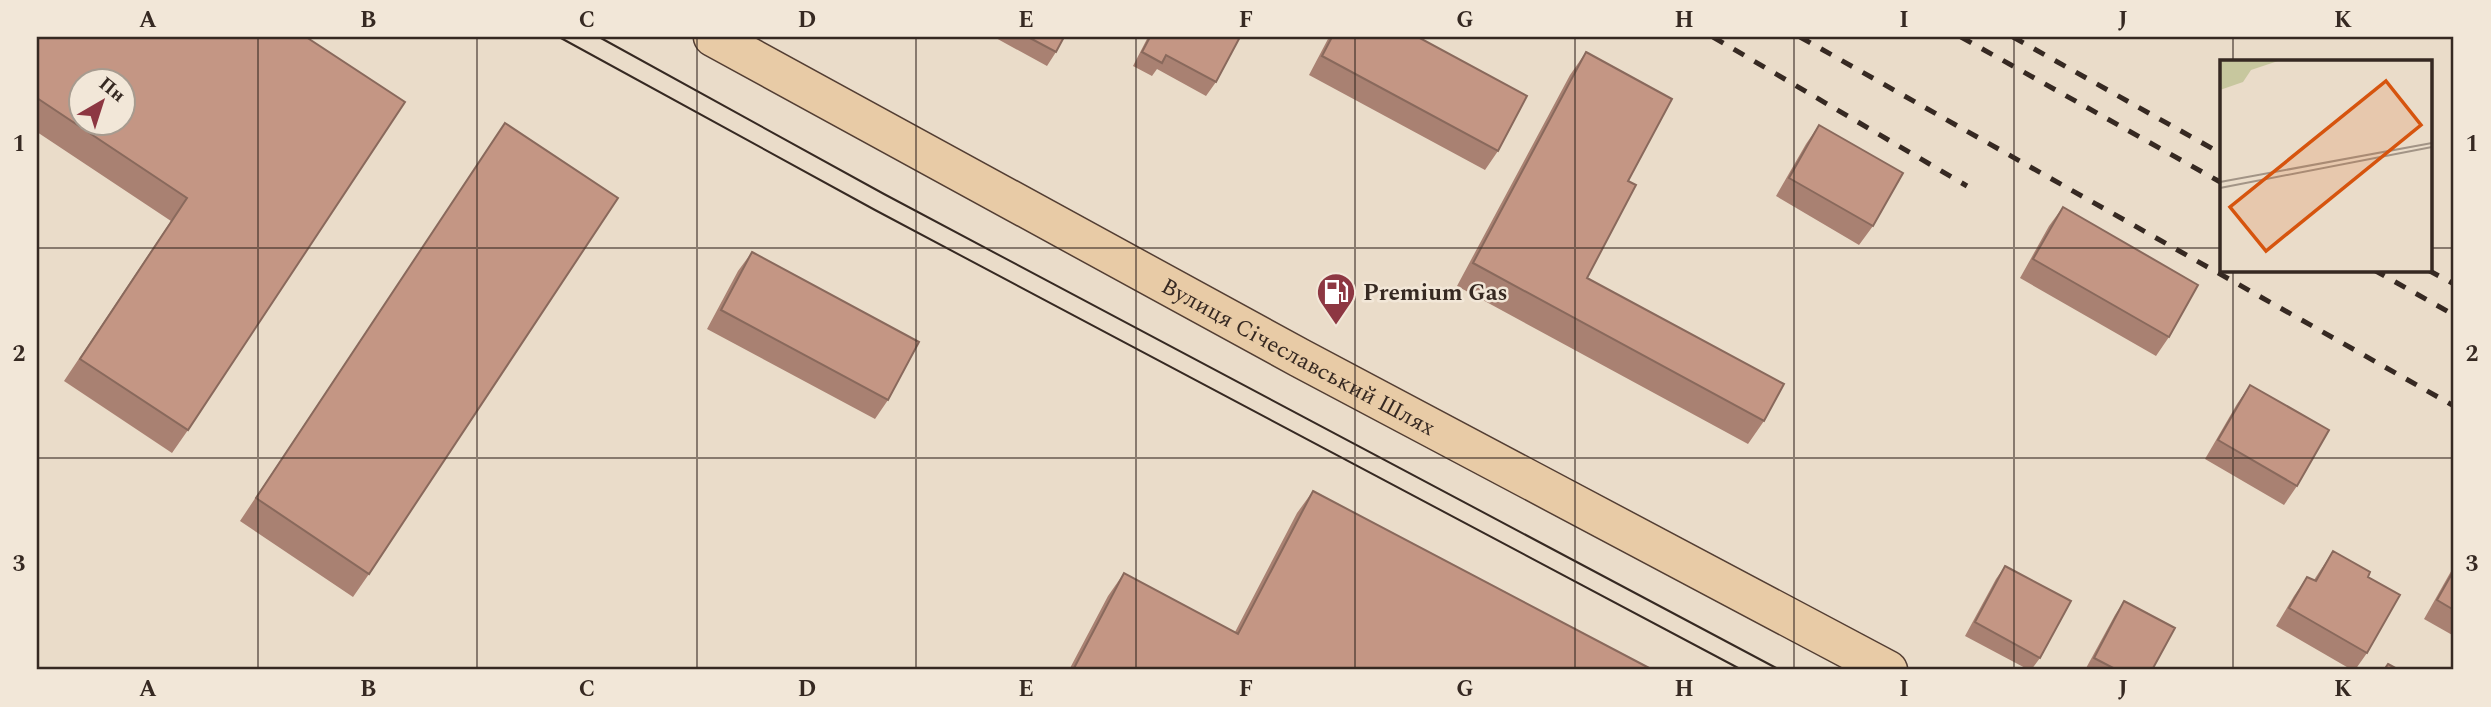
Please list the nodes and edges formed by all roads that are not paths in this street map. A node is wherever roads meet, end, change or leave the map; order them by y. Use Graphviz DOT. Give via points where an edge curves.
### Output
graph roads {
  1 [pos="713,37"];
  2 [pos="1888,670"];
  1 -- 2 [label="main road, Вулиця Січеславський Шлях" via="1300,358"];
}
